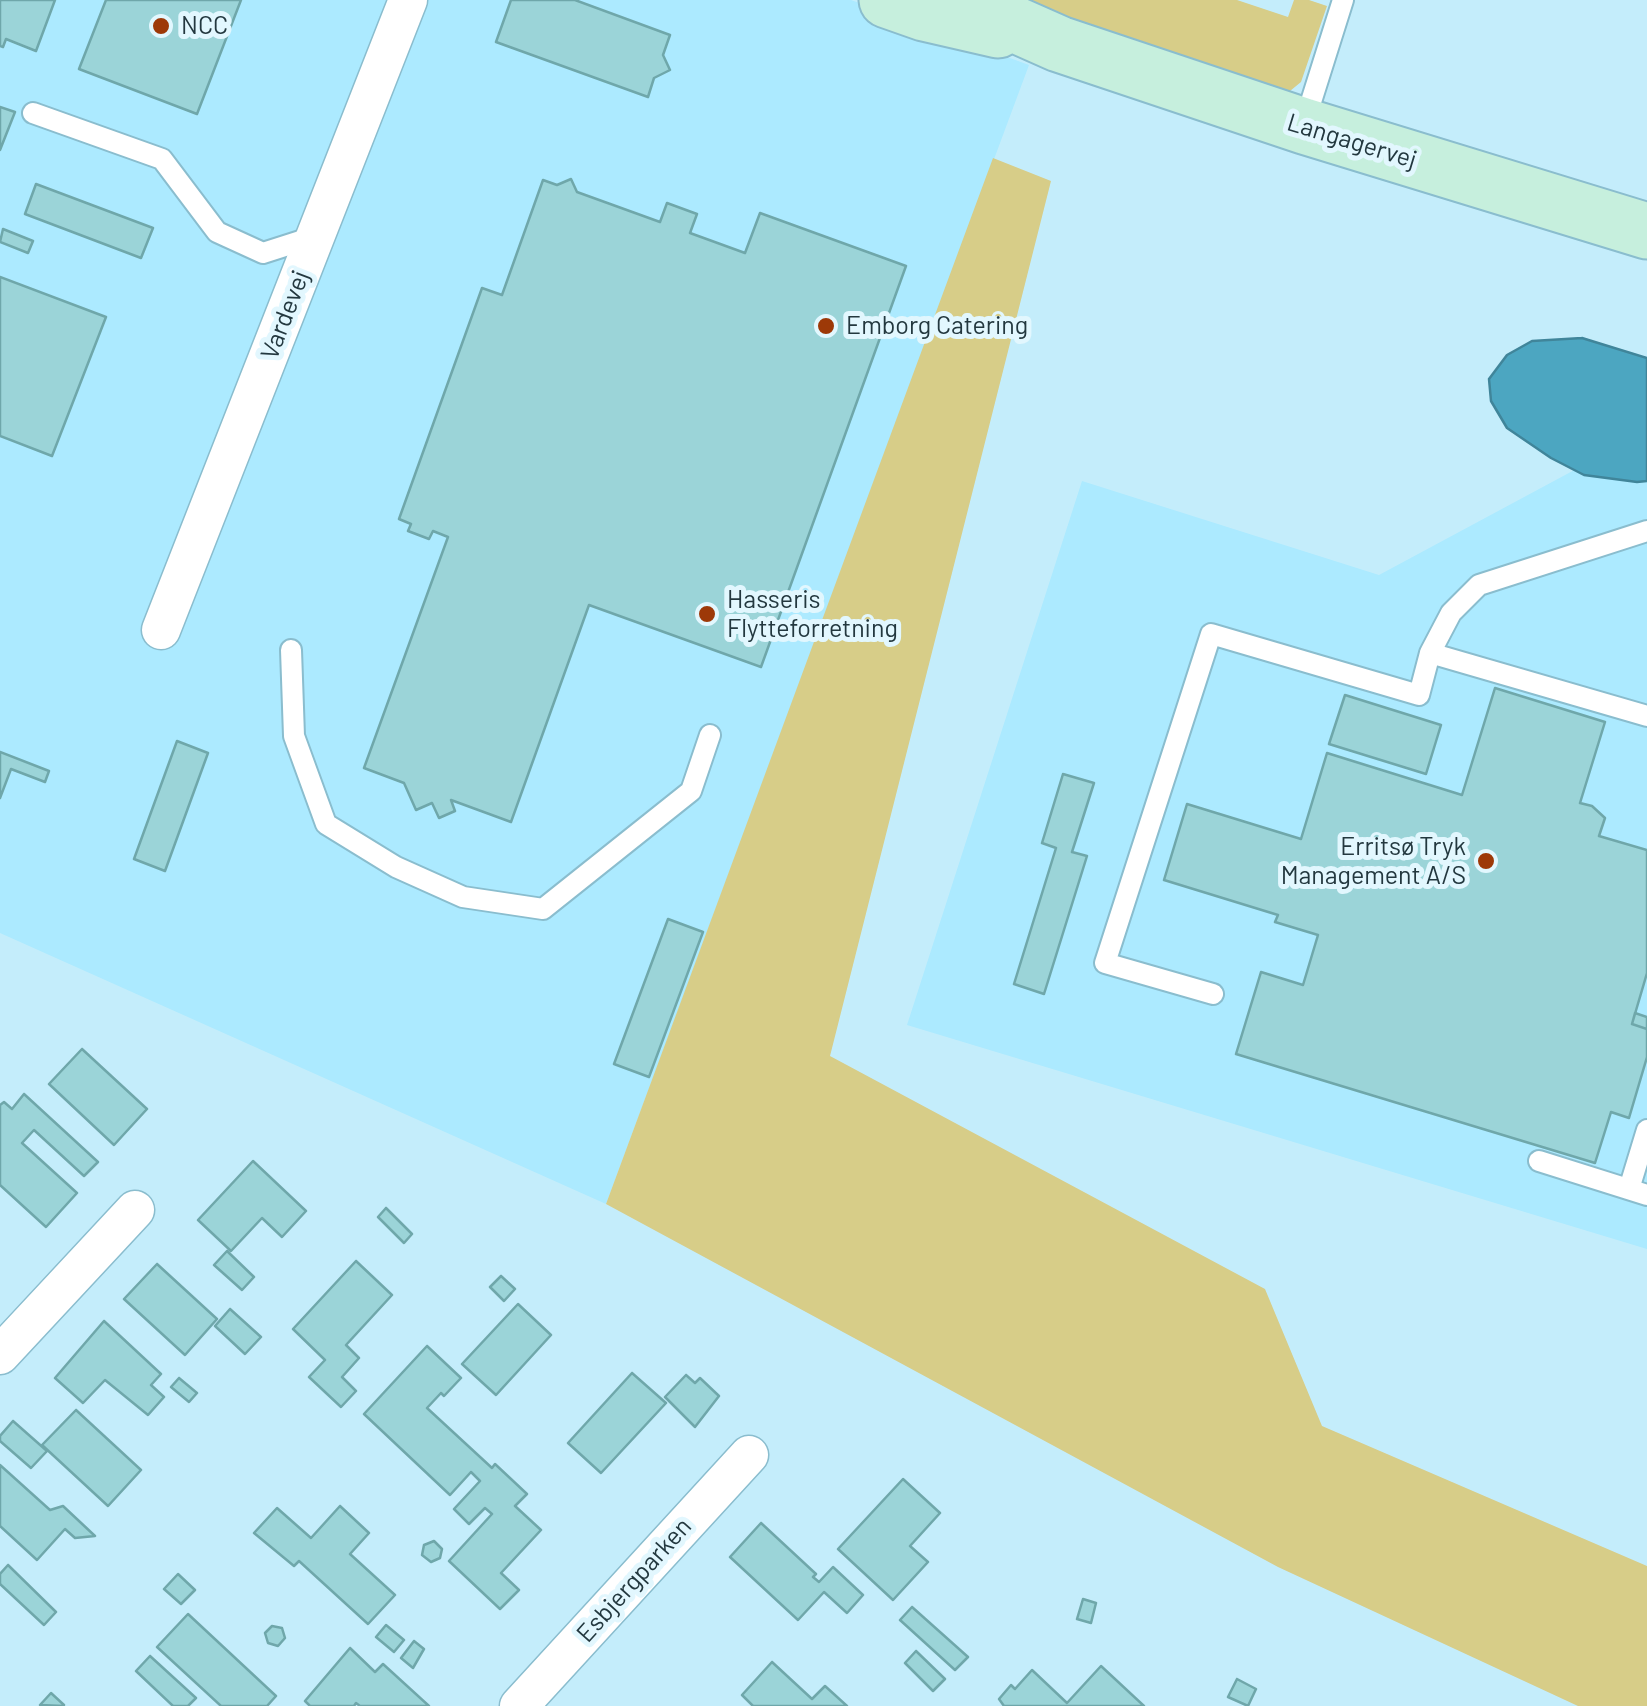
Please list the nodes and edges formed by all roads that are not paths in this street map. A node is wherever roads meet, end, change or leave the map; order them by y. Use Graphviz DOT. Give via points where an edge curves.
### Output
graph roads {
  1 [pos="408,0"];
  2 [pos="887,0"];
  3 [pos="960,0"];
  4 [pos="1344,0"];
  5 [pos="1059,44"];
  6 [pos="33,113"];
  7 [pos="1304,126"];
  8 [pos="1647,230"];
  9 [pos="316,236"];
  10 [pos="1647,531"];
  11 [pos="162,630"];
  12 [pos="291,650"];
  13 [pos="1430,653"];
  14 [pos="1647,716"];
  15 [pos="710,734"];
  16 [pos="1214,994"];
  17 [pos="1647,1130"];
  18 [pos="1539,1161"];
  19 [pos="1638,1192"];
  20 [pos="135,1210"];
  21 [pos="0,1355"];
  22 [pos="749,1455"];
  23 [pos="519,1706"];
  1 -- 9 [label="street, Vardevej"];
  2 -- 5 [label="street, Langagervej"];
  3 -- 5 [label="street, Langagervej"];
  4 -- 7 [label="lane"];
  5 -- 7 [label="street, Langagervej"];
  6 -- 9 [label="lane" via="162,160 217,232 264,253"];
  7 -- 8 [label="street, Langagervej"];
  9 -- 11 [label="street, Vardevej"];
  10 -- 13 [label="lane" via="1479,585"];
  12 -- 15 [label="lane" via="294,736 326,824 462,897 543,909 691,791"];
  13 -- 14 [label="lane"];
  13 -- 16 [label="lane" via="1419,694 1211,634 1104,963"];
  17 -- 19 [label="lane"];
  18 -- 19 [label="lane"];
  20 -- 21 [label="street"];
  22 -- 23 [label="street, Esbjergparken"];
}
